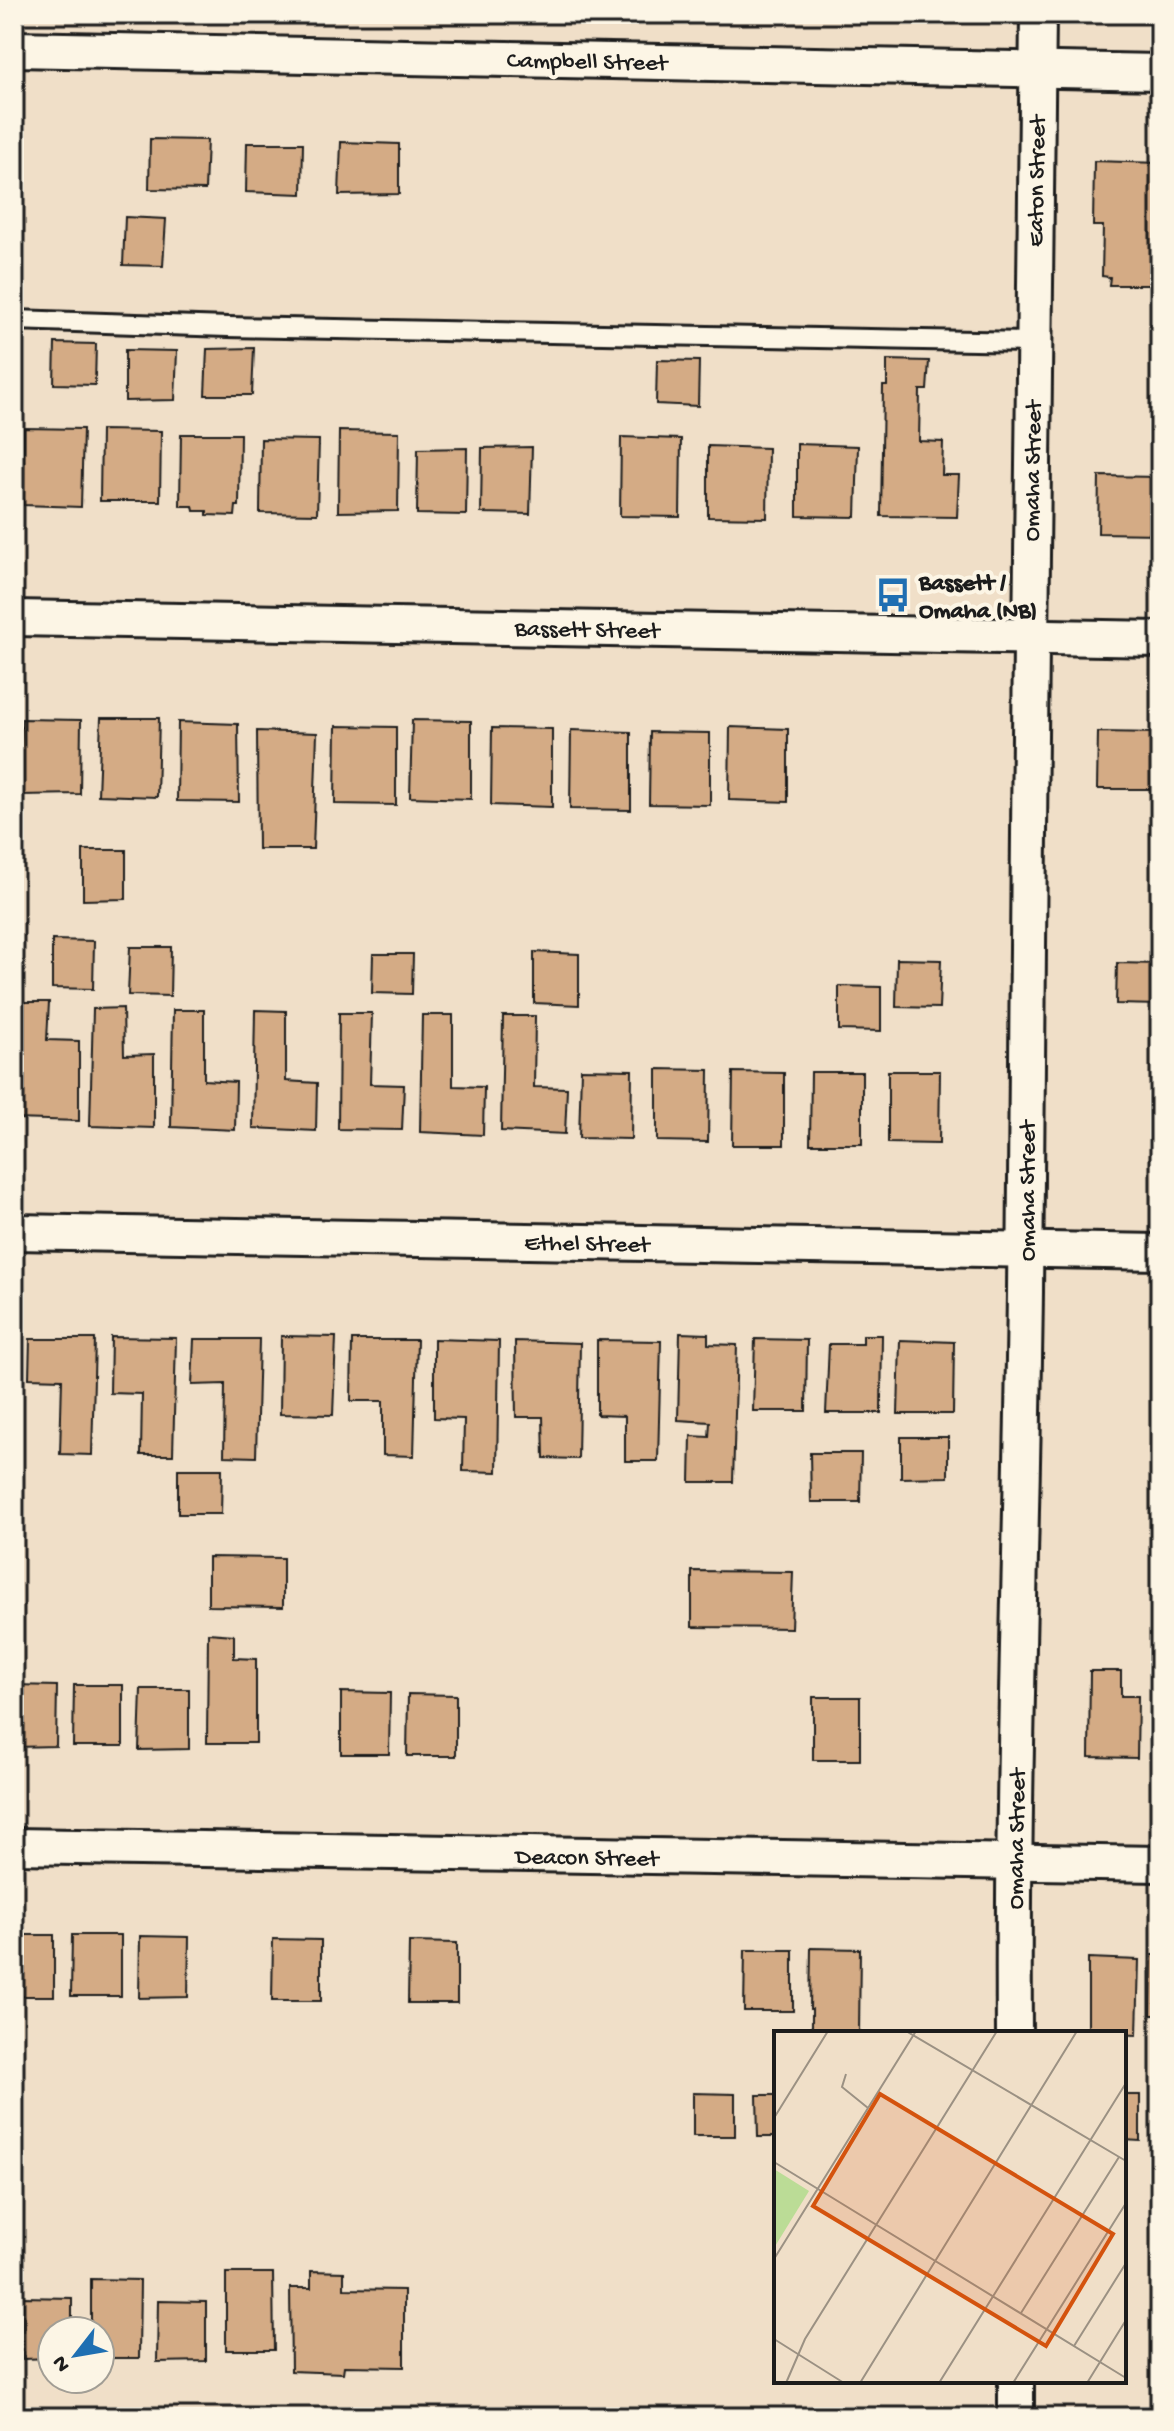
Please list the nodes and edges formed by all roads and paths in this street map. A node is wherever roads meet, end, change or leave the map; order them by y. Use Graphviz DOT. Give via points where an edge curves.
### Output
graph roads {
  1 [pos="1038,14"];
  2 [pos="14,49"];
  3 [pos="1037,69"];
  4 [pos="1160,72"];
  5 [pos="14,320"];
  6 [pos="1033,345"];
  7 [pos="14,618"];
  8 [pos="1029,636"];
  9 [pos="1160,639"];
  10 [pos="14,1232"];
  11 [pos="1025,1250"];
  12 [pos="1160,1252"];
  13 [pos="14,1846"];
  14 [pos="1015,1862"];
  15 [pos="1160,1864"];
  16 [pos="1014,2031"];
  17 [pos="1016,2383"];
  18 [pos="1016,2417"];
  1 -- 3 [label="street, Eaton Street"];
  2 -- 3 [label="street, Campbell Street"];
  3 -- 4 [label="street, Campbell Street"];
  3 -- 6 [label="street, Eaton Street"];
  5 -- 6 [label="lane"];
  6 -- 8 [label="street, Omaha Street"];
  7 -- 8 [label="street, Bassett Street"];
  8 -- 9 [label="street, Bassett Street"];
  8 -- 11 [label="street, Omaha Street"];
  10 -- 11 [label="street, Ethel Street"];
  11 -- 12 [label="street, Ethel Street"];
  11 -- 14 [label="street, Omaha Street"];
  13 -- 14 [label="street, Deacon Street"];
  14 -- 15 [label="street, Deacon Street"];
  14 -- 16 [label="street, Omaha Street"];
  17 -- 18 [label="street"];
}
